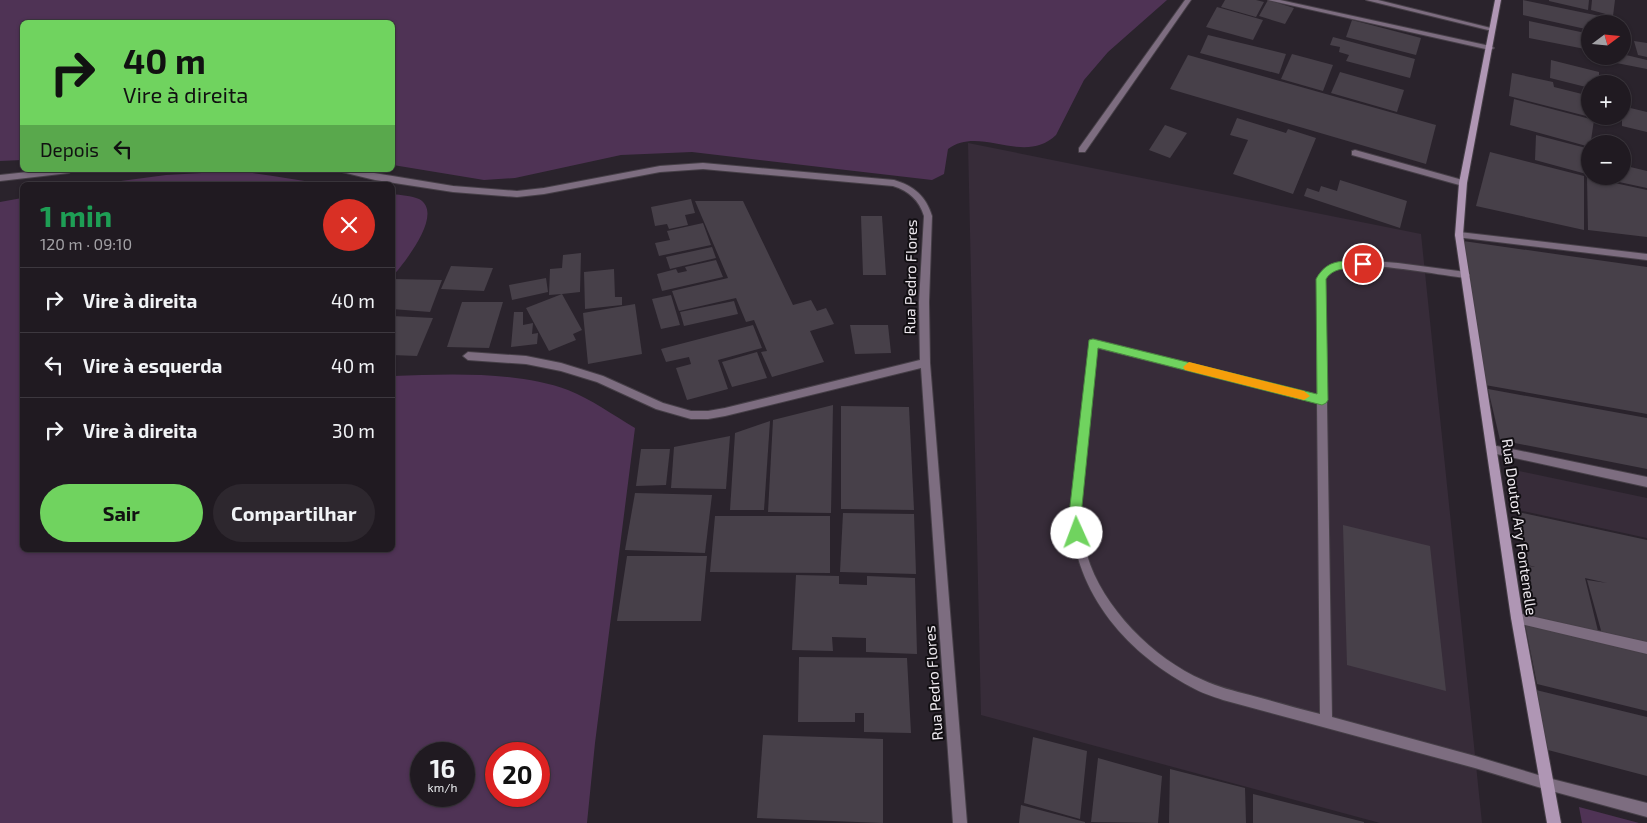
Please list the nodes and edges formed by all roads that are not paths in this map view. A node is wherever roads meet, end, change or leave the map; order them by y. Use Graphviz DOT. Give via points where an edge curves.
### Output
graph roads {
  1 [pos="1188,0"];
  2 [pos="1271,0"];
  3 [pos="1369,0"];
  4 [pos="1498,0"];
  5 [pos="1492,30"];
  6 [pos="1490,48"];
  7 [pos="1082,150"];
  8 [pos="1355,153"];
  9 [pos="52,172"];
  10 [pos="353,172"];
  11 [pos="0,178"];
  12 [pos="1463,183"];
  13 [pos="1459,235"];
  14 [pos="1647,257"];
  15 [pos="1466,275"];
  16 [pos="468,356"];
  17 [pos="925,363"];
  18 [pos="1322,400"];
  19 [pos="1492,450"];
  20 [pos="1647,482"];
  21 [pos="1517,618"];
  22 [pos="1647,648"];
  23 [pos="1326,721"];
  24 [pos="1548,784"];
  25 [pos="1647,810"];
  26 [pos="960,823"];
  27 [pos="1554,823"];
  1 -- 7 [label="street"];
  2 -- 6 [label="street"];
  3 -- 5 [label="street"];
  4 -- 5 [label="main road, Rua Doutor Ary Fontenelle"];
  5 -- 6 [label="main road, Rua Doutor Ary Fontenelle"];
  6 -- 12 [label="main road, Rua Doutor Ary Fontenelle"];
  8 -- 12 [label="street"];
  9 -- 11 [label="street"];
  10 -- 17 [label="street, Rua Pedro Flores" via="462,190 517,194 660,169 704,166 894,182 918,196 928,216"];
  12 -- 13 [label="main road, Rua Doutor Ary Fontenelle"];
  13 -- 14 [label="street"];
  13 -- 15 [label="main road, Rua Doutor Ary Fontenelle"];
  15 -- 18 [label="street" via="1363,264 1341,265 1326,271 1321,279"];
  15 -- 19 [label="main road, Rua Doutor Ary Fontenelle"];
  16 -- 17 [label="street" via="526,360 561,367 600,379 660,406 699,415 725,412"];
  17 -- 26 [label="street, Rua Pedro Flores"];
  18 -- 23 [label="street"];
  18 -- 23 [label="street" via="1093,343 1076,506 1083,560 1094,587 1119,622 1156,657 1196,684"];
  19 -- 20 [label="street"];
  19 -- 21 [label="main road, Rua Doutor Ary Fontenelle"];
  21 -- 22 [label="street"];
  21 -- 24 [label="main road, Rua Doutor Ary Fontenelle"];
  23 -- 24 [label="street"];
  24 -- 25 [label="street"];
  24 -- 27 [label="main road, Rua Doutor Ary Fontenelle"];
}
